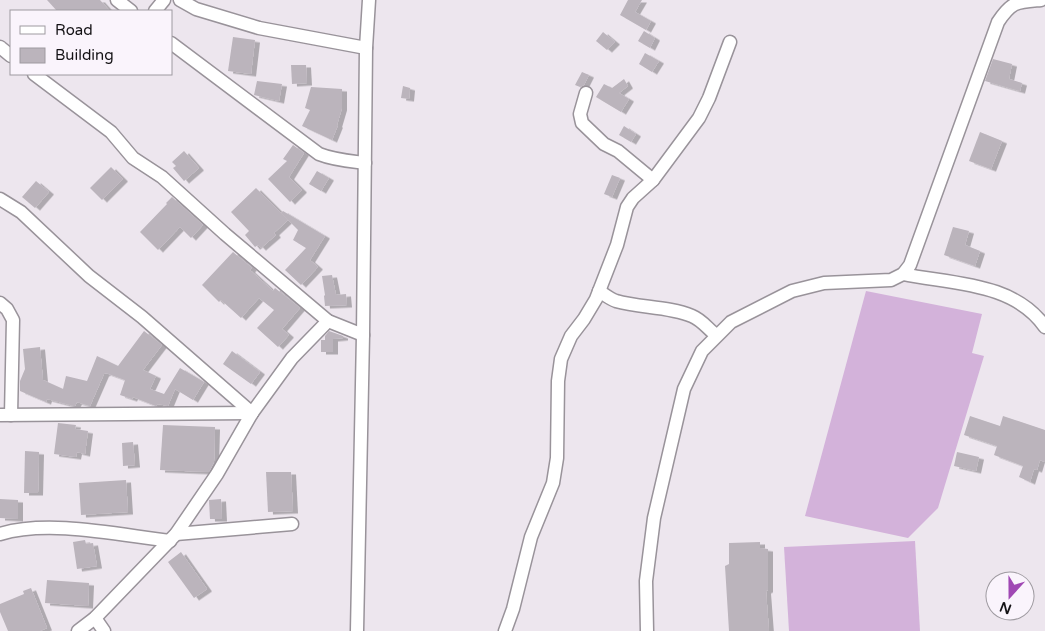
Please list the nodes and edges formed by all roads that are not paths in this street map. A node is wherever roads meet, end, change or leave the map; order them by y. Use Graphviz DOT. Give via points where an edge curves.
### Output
graph roads {
  1 [pos="117,0"];
  2 [pos="164,0"];
  3 [pos="180,0"];
  4 [pos="369,0"];
  5 [pos="1041,0"];
  6 [pos="130,10"];
  7 [pos="156,10"];
  8 [pos="730,42"];
  9 [pos="172,44"];
  10 [pos="0,47"];
  11 [pos="366,48"];
  12 [pos="10,55"];
  13 [pos="35,75"];
  14 [pos="586,92"];
  15 [pos="365,163"];
  16 [pos="652,180"];
  17 [pos="0,199"];
  18 [pos="903,274"];
  19 [pos="599,291"];
  20 [pos="0,304"];
  21 [pos="328,322"];
  22 [pos="1045,328"];
  23 [pos="363,335"];
  24 [pos="716,335"];
  25 [pos="252,414"];
  26 [pos="5,415"];
  27 [pos="292,524"];
  28 [pos="0,534"];
  29 [pos="173,538"];
  30 [pos="94,618"];
  31 [pos="78,631"];
  32 [pos="104,631"];
  33 [pos="357,631"];
  34 [pos="505,631"];
  35 [pos="647,631"];
  1 -- 6 [label="street"];
  2 -- 7 [label="street"];
  3 -- 11 [label="street" via="196,9 259,28"];
  4 -- 11 [label="street"];
  5 -- 18 [label="street" via="1015,3 998,22 910,265"];
  8 -- 16 [label="street" via="699,118"];
  9 -- 15 [label="street" via="319,154"];
  10 -- 12 [label="street"];
  11 -- 15 [label="street"];
  13 -- 21 [label="street" via="110,132 133,158 162,177"];
  14 -- 16 [label="street" via="580,114 582,123"];
  15 -- 23 [label="street"];
  16 -- 19 [label="street" via="627,206"];
  17 -- 25 [label="street" via="20,212 89,276 142,317"];
  18 -- 22 [label="street" via="981,288 1006,296 1020,302"];
  18 -- 24 [label="street" via="891,280 824,283 792,291 731,322"];
  19 -- 24 [label="street" via="614,300 692,316"];
  19 -- 34 [label="street" via="561,359 552,483 531,537"];
  20 -- 26 [label="street" via="13,320"];
  21 -- 23 [label="street"];
  21 -- 25 [label="street" via="292,358"];
  23 -- 33 [label="street"];
  24 -- 35 [label="street" via="702,351 684,388 654,518 646,581"];
  25 -- 26 [label="street"];
  25 -- 29 [label="street" via="217,474"];
  27 -- 29 [label="street"];
  28 -- 29 [label="street" via="14,530 65,528"];
  29 -- 30 [label="street"];
  30 -- 31 [label="street"];
  30 -- 32 [label="street"];
}
